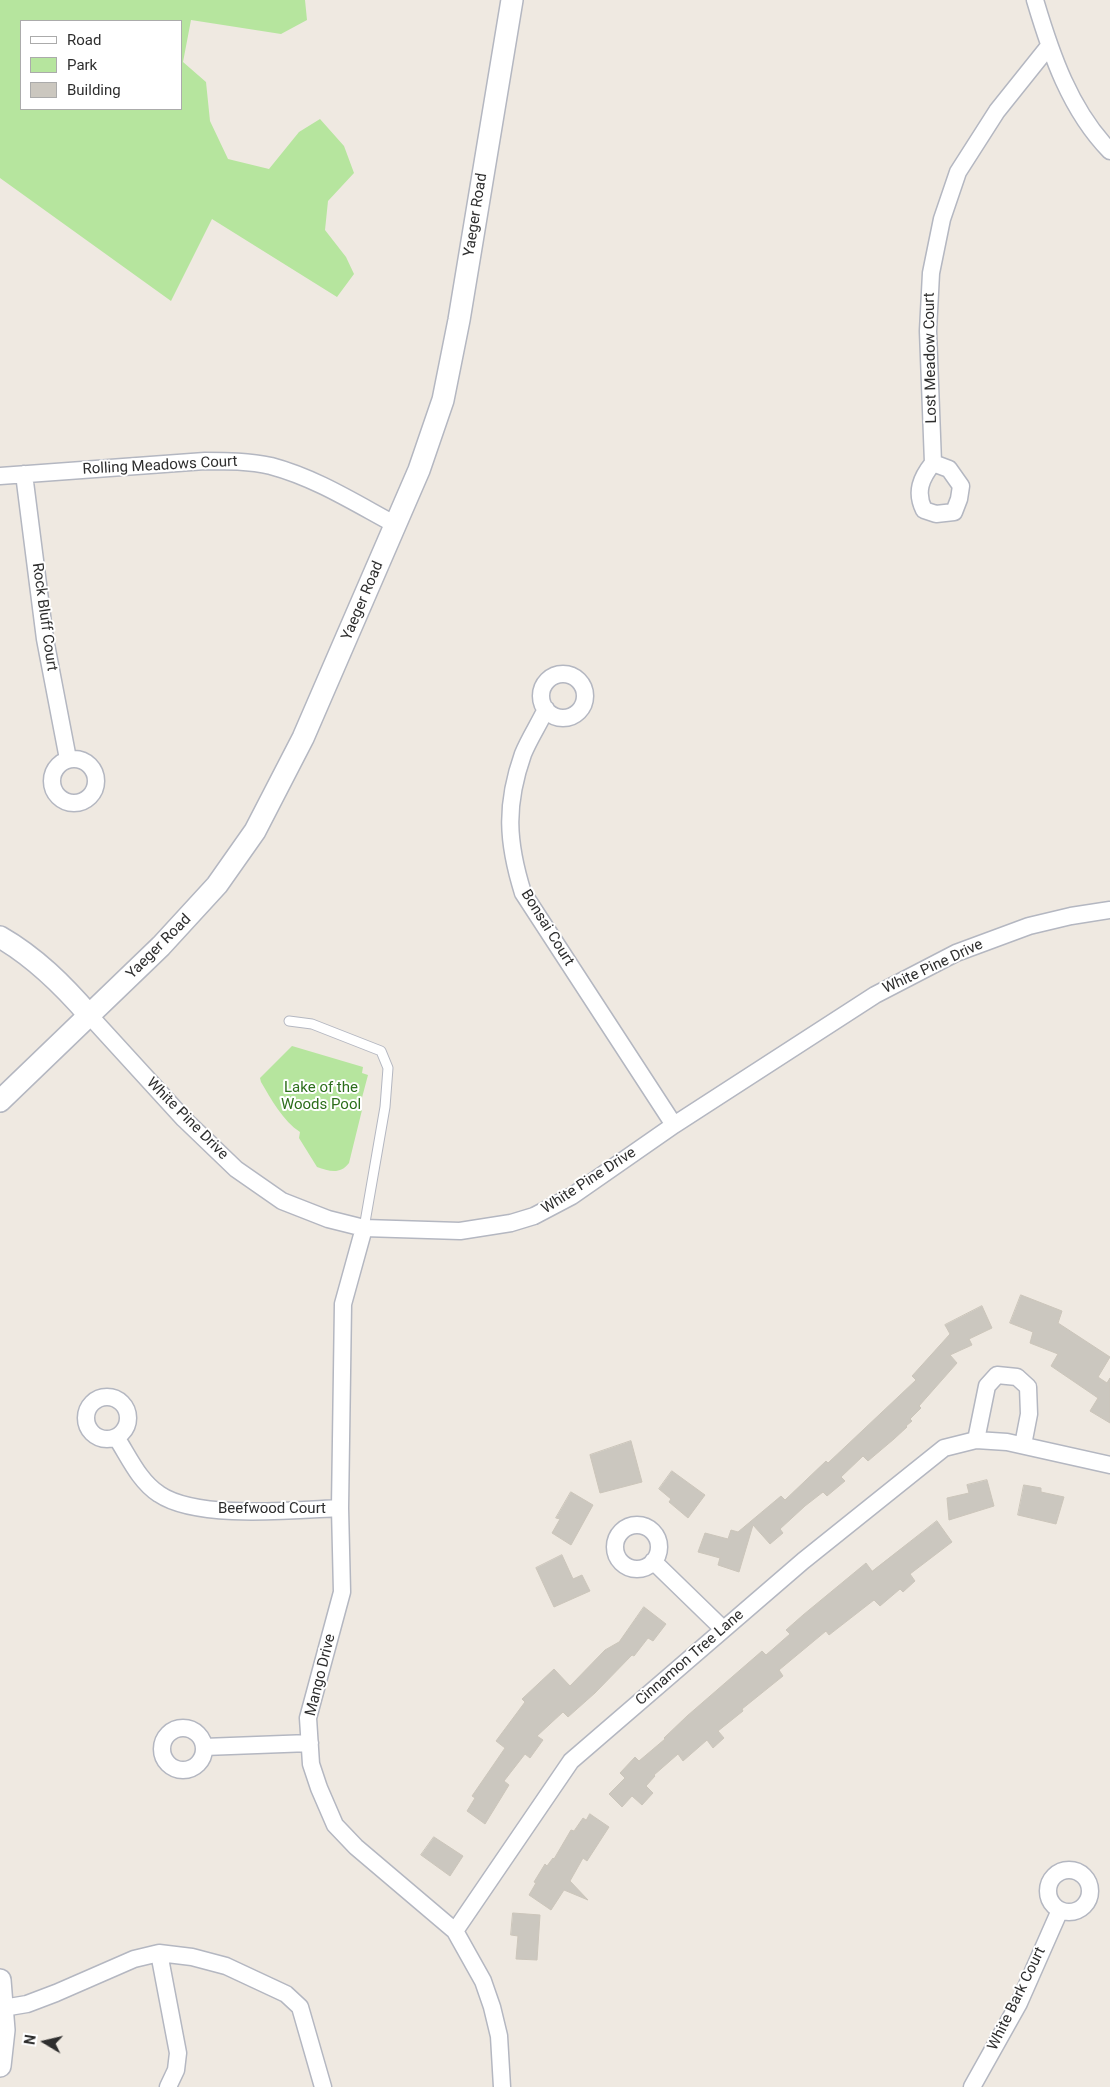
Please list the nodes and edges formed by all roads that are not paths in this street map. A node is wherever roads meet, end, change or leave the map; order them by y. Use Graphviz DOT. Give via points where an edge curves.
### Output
graph roads {
  1 [pos="512,0"];
  2 [pos="1035,0"];
  3 [pos="1049,46"];
  4 [pos="1110,151"];
  5 [pos="933,463"];
  6 [pos="24,474"];
  7 [pos="0,476"];
  8 [pos="396,524"];
  9 [pos="546,710"];
  10 [pos="68,759"];
  11 [pos="1110,910"];
  12 [pos="0,937"];
  13 [pos="89,1015"];
  14 [pos="289,1021"];
  15 [pos="0,1100"];
  16 [pos="674,1125"];
  17 [pos="364,1228"];
  18 [pos="116,1437"];
  19 [pos="976,1440"];
  20 [pos="1023,1445"];
  21 [pos="1110,1465"];
  22 [pos="340,1508"];
  23 [pos="653,1561"];
  24 [pos="722,1629"];
  25 [pos="310,1743"];
  26 [pos="204,1746"];
  27 [pos="1060,1910"];
  28 [pos="455,1931"];
  29 [pos="159,1953"];
  30 [pos="0,1980"];
  31 [pos="3,2008"];
  32 [pos="0,2066"];
  33 [pos="168,2087"];
  34 [pos="323,2087"];
  35 [pos="502,2087"];
  36 [pos="972,2087"];
  1 -- 8 [label="street, Yaeger Road" via="444,400"];
  2 -- 3 [label="street"];
  3 -- 4 [label="street" via="1065,84 1096,137"];
  3 -- 5 [label="street, Lost Meadow Court" via="997,111 958,172 942,219 931,274 928,331"];
  6 -- 7 [label="street, Rolling Meadows Court"];
  6 -- 8 [label="street, Rolling Meadows Court" via="235,461 270,466 320,484"];
  6 -- 10 [label="street, Rock Bluff Court" via="45,639"];
  8 -- 13 [label="street, Yaeger Road" via="303,738 255,831 238,858 194,911"];
  9 -- 16 [label="street, Bonsai Court" via="524,752 514,787 509,827 516,870 523,892"];
  11 -- 16 [label="street, White Pine Drive" via="1029,926 956,953 875,994"];
  12 -- 13 [label="street" via="66,988"];
  13 -- 15 [label="street, Yaeger Road"];
  13 -- 17 [label="street, White Pine Drive" via="184,1119 236,1169 282,1202"];
  14 -- 17 [label="lane" via="312,1024 381,1051 388,1068 385,1106"];
  16 -- 17 [label="street, White Pine Drive" via="572,1196 534,1216 460,1231"];
  17 -- 22 [label="street, Mango Drive" via="343,1304"];
  18 -- 22 [label="street, Beefwood Court" via="144,1481 160,1495 185,1504 237,1511"];
  19 -- 20 [label="street, Cinnamon Tree Lane"];
  19 -- 20 [label="street" via="986,1386 998,1375 1017,1377 1028,1388 1029,1414"];
  19 -- 24 [label="street, Cinnamon Tree Lane" via="944,1448"];
  20 -- 21 [label="street, Cinnamon Tree Lane"];
  22 -- 25 [label="street, Mango Drive" via="342,1592 308,1718"];
  23 -- 24 [label="street"];
  24 -- 28 [label="street, Cinnamon Tree Lane" via="572,1761"];
  25 -- 26 [label="street"];
  25 -- 28 [label="street, Mango Drive" via="311,1764 335,1825 356,1847"];
  27 -- 36 [label="street, White Bark Court" via="1019,2003"];
  28 -- 35 [label="street, Mango Drive" via="489,1998 499,2036"];
  29 -- 31 [label="street" via="134,1959 27,2004"];
  29 -- 33 [label="street" via="178,2052 176,2070"];
  29 -- 34 [label="street" via="226,1966 286,1994 300,2008"];
  30 -- 31 [label="street"];
  31 -- 32 [label="street"];
}
